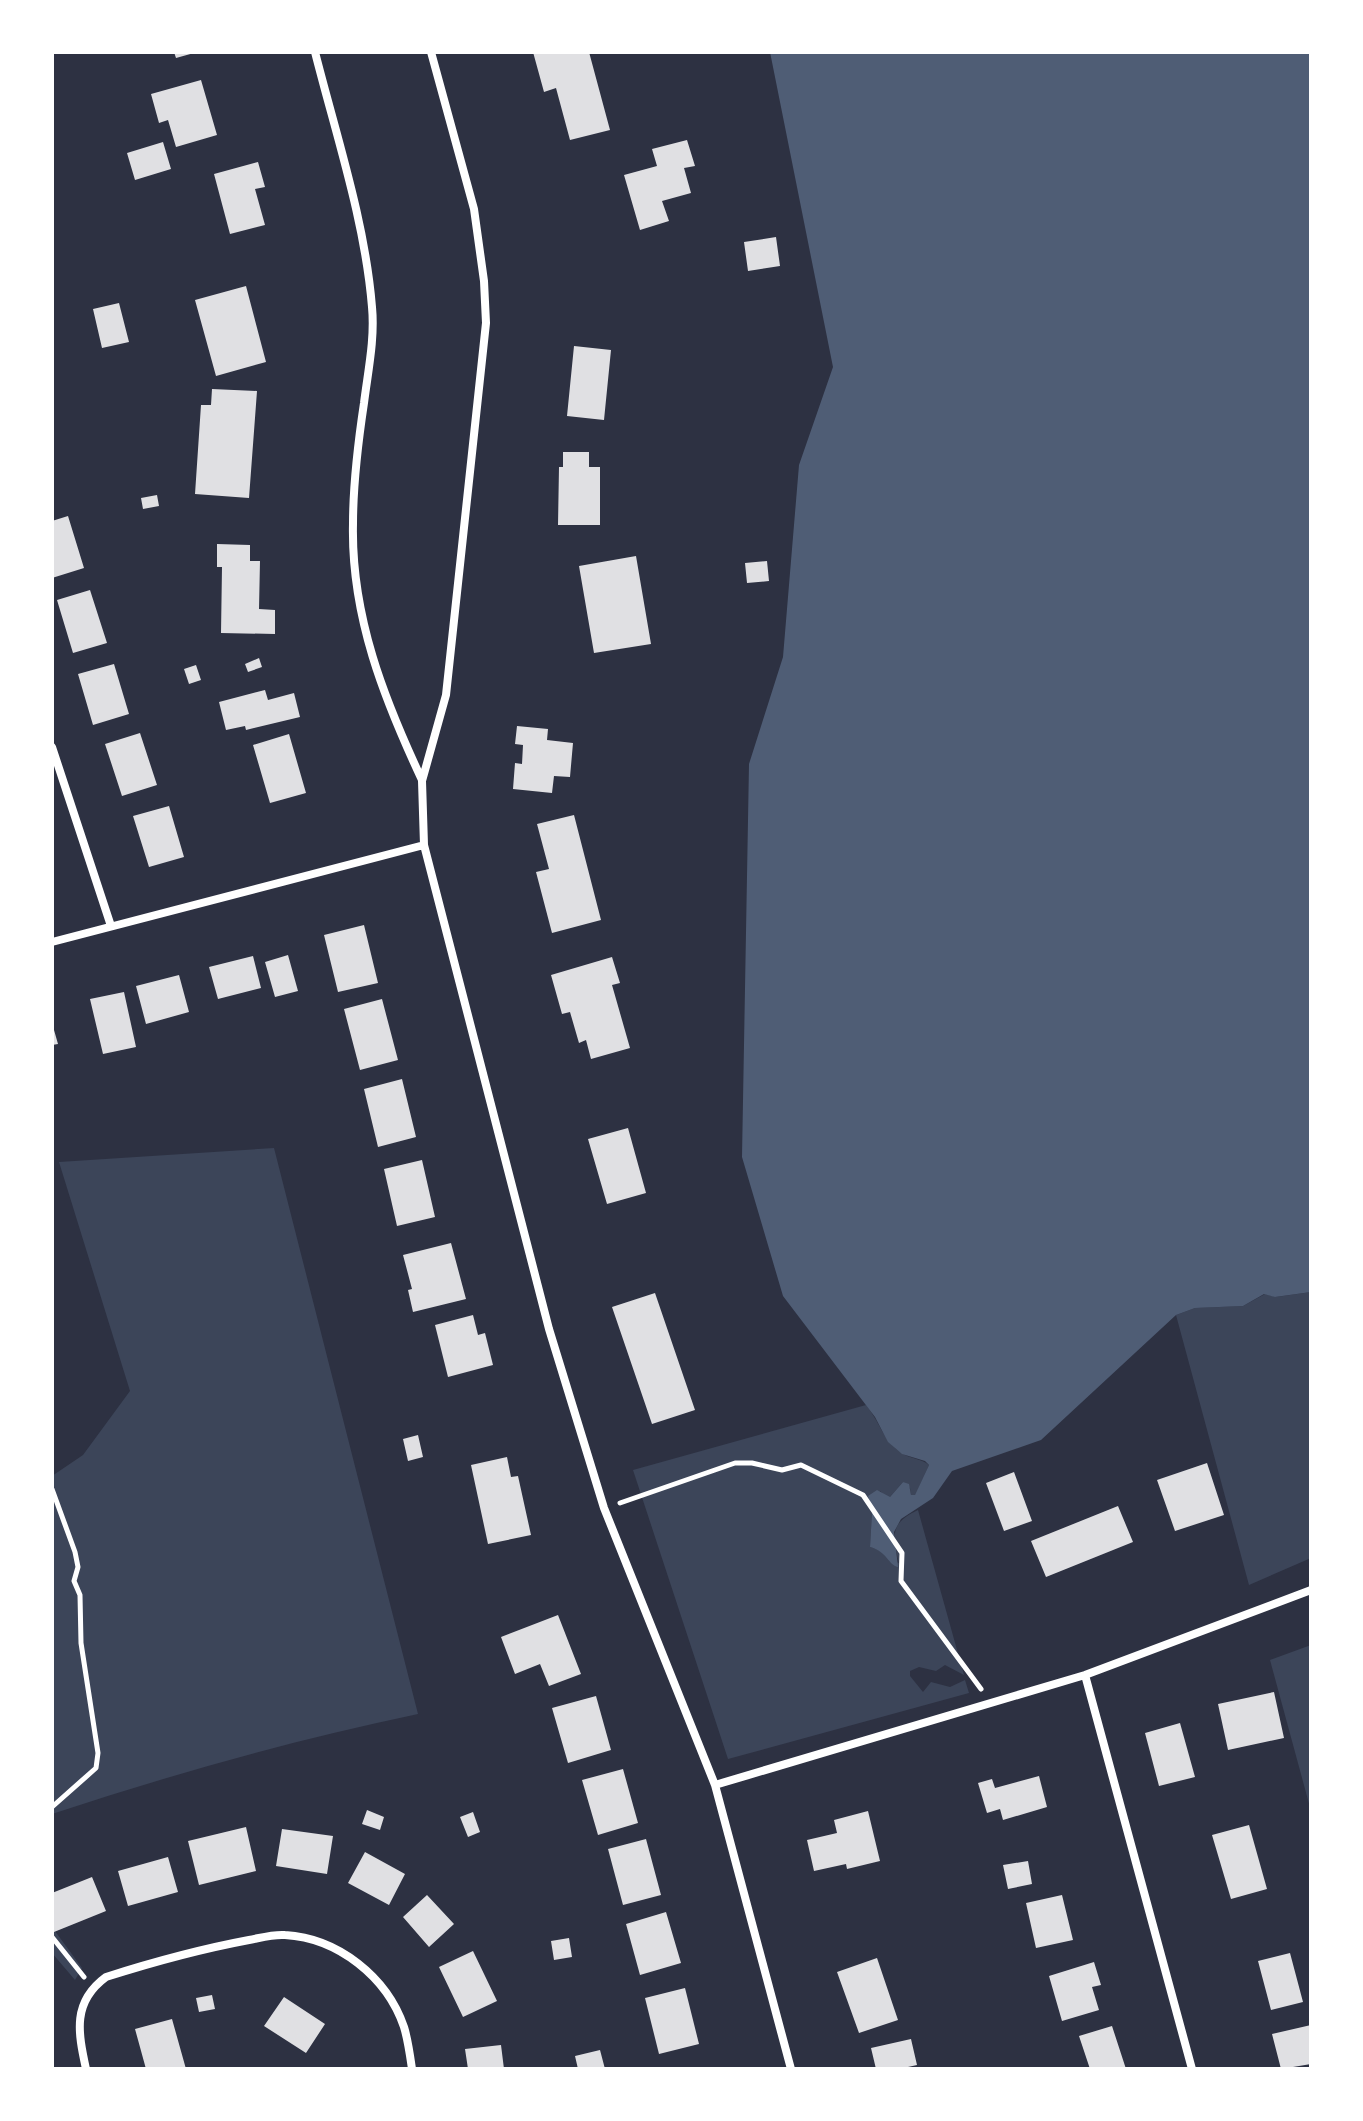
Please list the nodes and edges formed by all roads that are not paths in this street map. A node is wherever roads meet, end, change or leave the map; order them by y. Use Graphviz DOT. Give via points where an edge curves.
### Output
graph roads {
  1 [pos="315,52"];
  2 [pos="431,52"];
  3 [pos="52,747"];
  4 [pos="422,781"];
  5 [pos="424,845"];
  6 [pos="111,926"];
  7 [pos="52,942"];
  8 [pos="1311,1590"];
  9 [pos="1085,1675"];
  10 [pos="715,1785"];
  11 [pos="86,2069"];
  12 [pos="412,2069"];
  13 [pos="791,2069"];
  14 [pos="1192,2069"];
  1 -- 4 [label="street" via="360,232 372,308 353,525 356,586 365,638"];
  2 -- 4 [label="street" via="474,209 486,323 446,695"];
  3 -- 6 [label="street"];
  4 -- 5 [label="street"];
  5 -- 6 [label="street"];
  5 -- 10 [label="street" via="549,1329 604,1508"];
  6 -- 7 [label="street"];
  8 -- 9 [label="street"];
  9 -- 10 [label="street"];
  9 -- 14 [label="street"];
  10 -- 13 [label="street"];
  11 -- 12 [label="street" via="80,2010 92,1987 106,1977 281,1935 308,1937 336,1948 376,1979 403,2024"];
}
